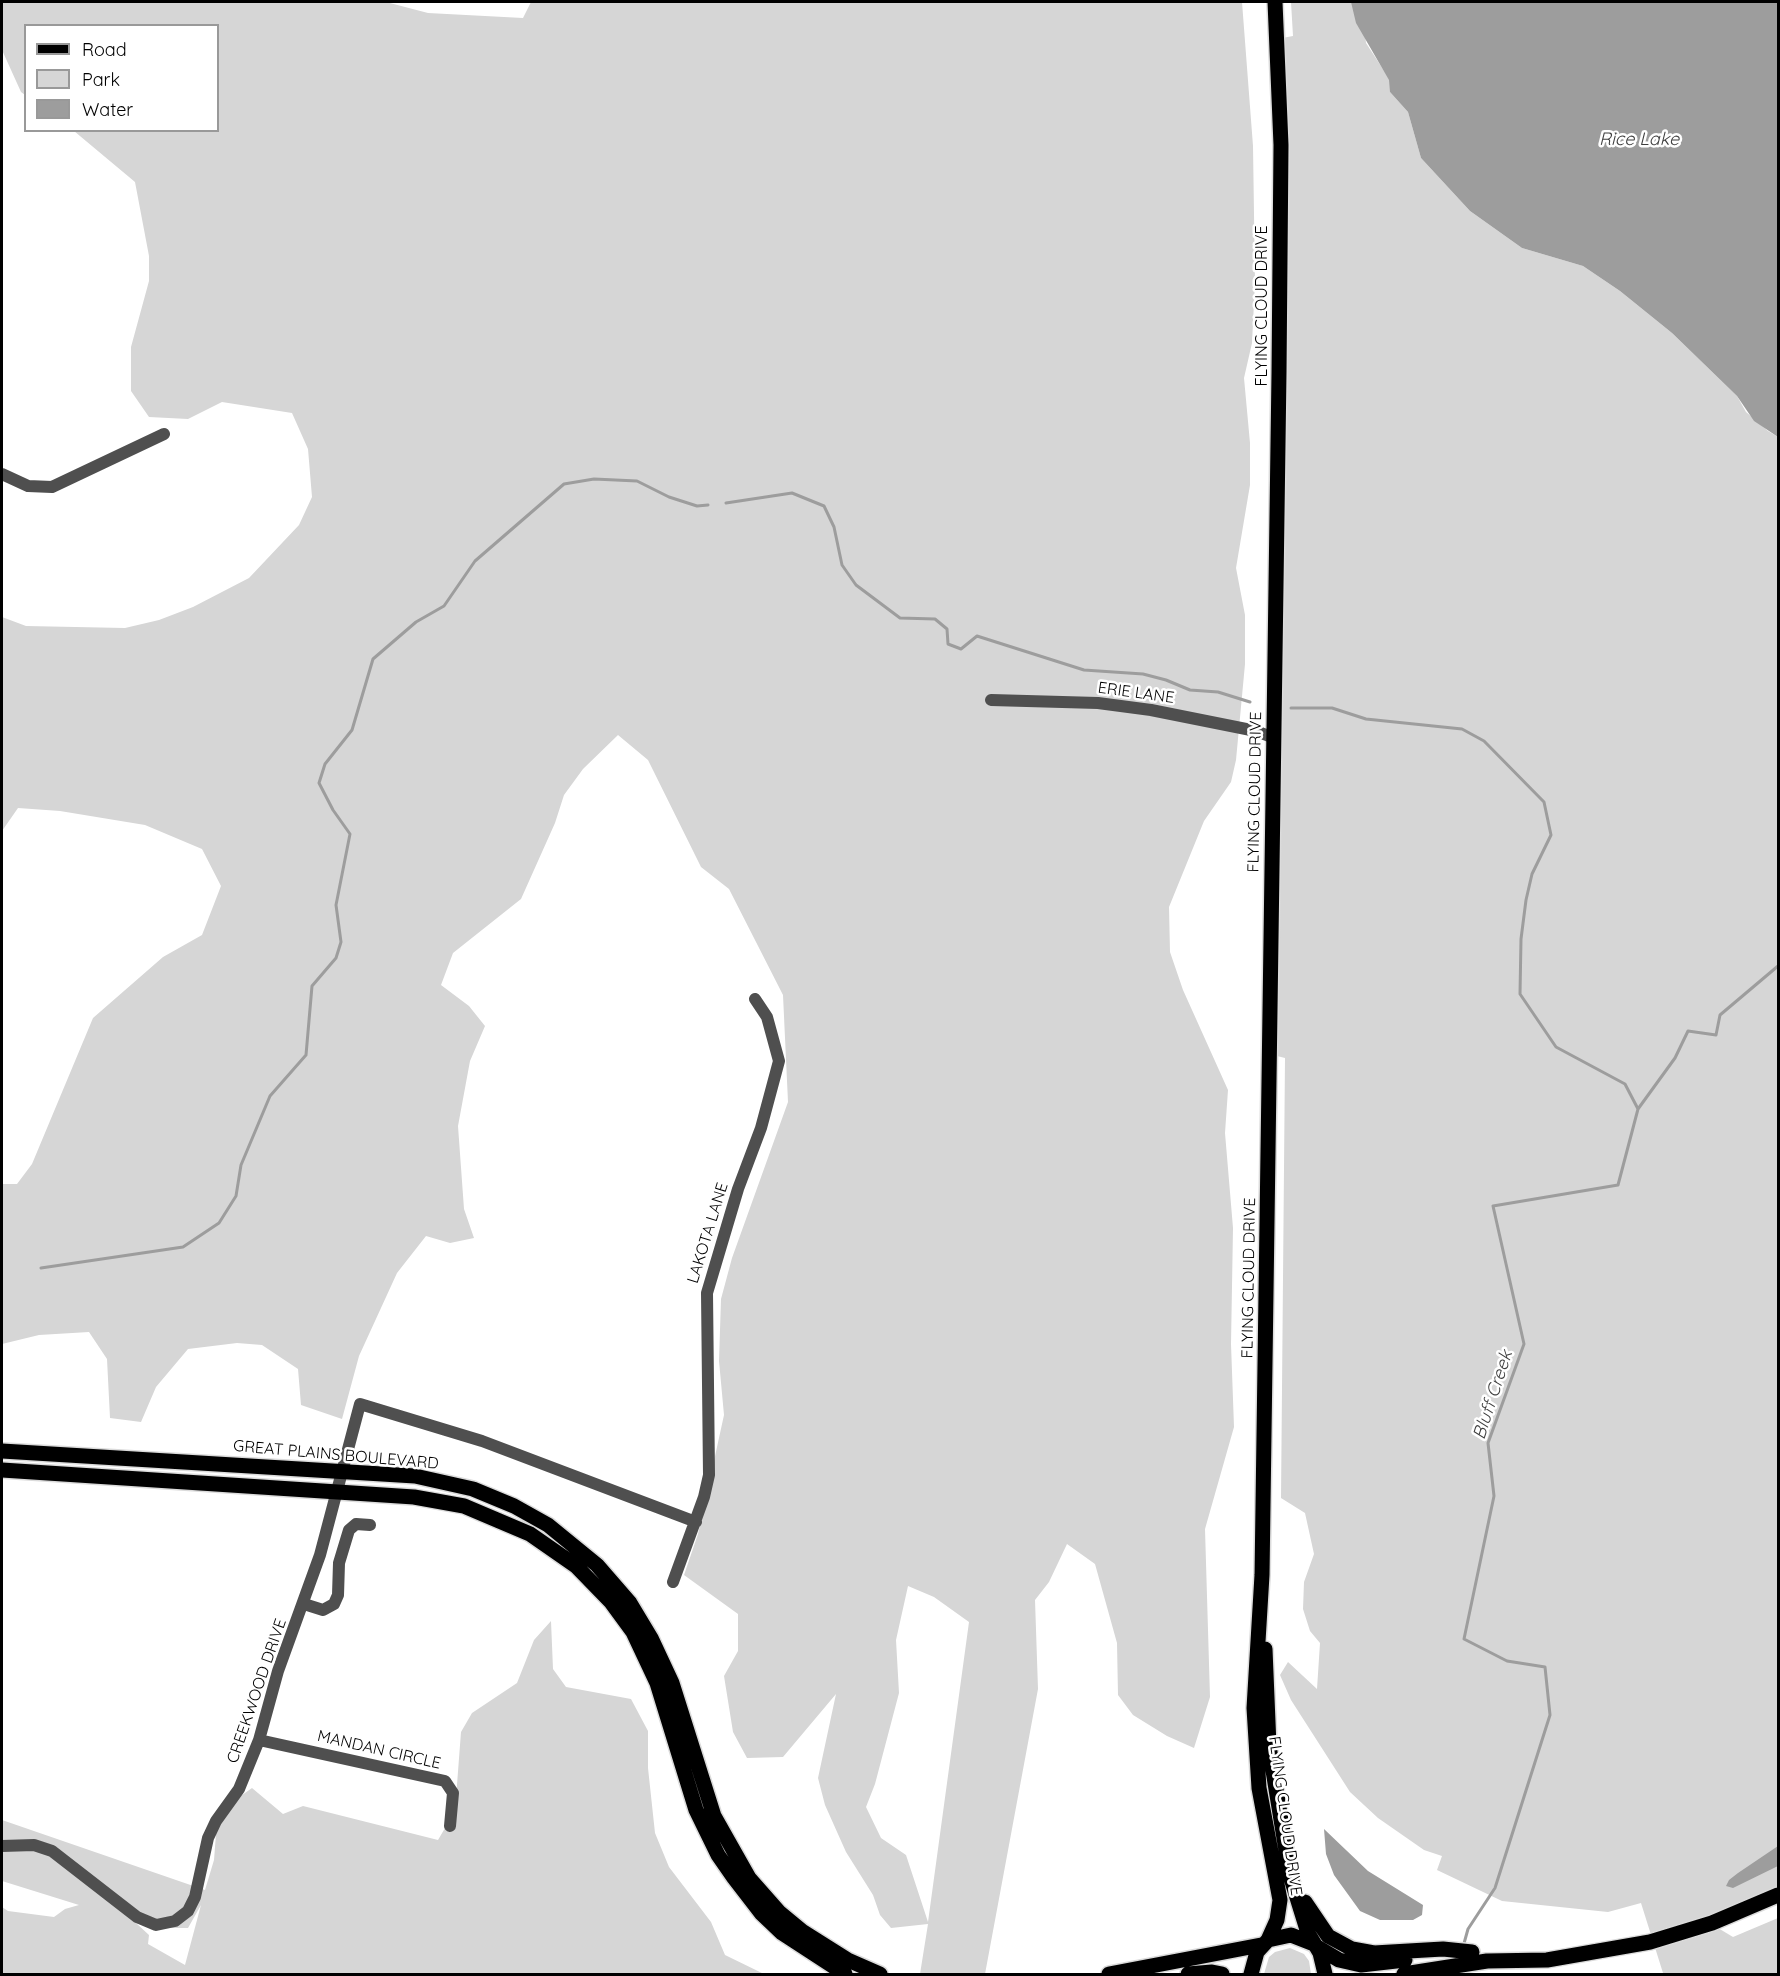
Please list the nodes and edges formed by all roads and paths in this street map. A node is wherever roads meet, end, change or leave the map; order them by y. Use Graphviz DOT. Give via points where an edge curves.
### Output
graph roads {
  1 [pos="1275,2"];
  2 [pos="164,434"];
  3 [pos="2,474"];
  4 [pos="991,699"];
  5 [pos="1275,738"];
  6 [pos="755,999"];
  7 [pos="2,1451"];
  8 [pos="2,1470"];
  9 [pos="342,1471"];
  10 [pos="338,1492"];
  11 [pos="696,1522"];
  12 [pos="370,1525"];
  13 [pos="673,1582"];
  14 [pos="1262,1583"];
  15 [pos="304,1604"];
  16 [pos="259,1740"];
  17 [pos="1280,1817"];
  18 [pos="450,1826"];
  19 [pos="2,1846"];
  20 [pos="1779,1895"];
  21 [pos="1265,1943"];
  22 [pos="1315,1946"];
  23 [pos="1575,1954"];
  24 [pos="1428,1959"];
  25 [pos="1547,1960"];
  26 [pos="845,1974"];
  27 [pos="880,1974"];
  28 [pos="1109,1974"];
  29 [pos="1188,1974"];
  30 [pos="1222,1974"];
  31 [pos="1251,1974"];
  32 [pos="1325,1974"];
  33 [pos="1404,1974"];
  34 [pos="1451,1974"];
  1 -- 5 [label="main road, FLYING CLOUD DRIVE" via="1281,145"];
  2 -- 3 [label="street" via="52,487 28,486"];
  4 -- 5 [label="street, ERIE LANE" via="1119,706 1236,726"];
  5 -- 14 [label="main road, FLYING CLOUD DRIVE"];
  6 -- 11 [label="street, LAKOTA LANE" via="767,1017 779,1060 707,1293 711,1456"];
  7 -- 9 [label="main road, GREAT PLAINS BOULEVARD"];
  8 -- 10 [label="main road"];
  9 -- 10 [label="street, CREEKWOOD DRIVE"];
  9 -- 11 [label="street, CREEKWOOD DRIVE" via="360,1404 489,1444"];
  9 -- 27 [label="main road, GREAT PLAINS BOULEVARD" via="415,1476 473,1489 548,1525 588,1556 630,1603 656,1646 672,1683 714,1816 749,1878 802,1931 848,1960"];
  10 -- 15 [label="street, CREEKWOOD DRIVE"];
  10 -- 26 [label="main road" via="414,1497 464,1506 530,1534 576,1566 620,1614 645,1655 696,1810 726,1867 772,1924"];
  11 -- 13 [label="street, LAKOTA LANE"];
  12 -- 15 [label="street" via="356,1524 349,1530 339,1563 334,1604 323,1610"];
  14 -- 17 [label="main road, FLYING CLOUD DRIVE" via="1268,1733"];
  14 -- 21 [label="main road, FLYING CLOUD DRIVE" via="1254,1739 1280,1900 1277,1920"];
  15 -- 16 [label="street, CREEKWOOD DRIVE" via="278,1671"];
  16 -- 18 [label="street, MANDAN CIRCLE" via="445,1781 453,1793"];
  16 -- 19 [label="street, CREEKWOOD DRIVE" via="239,1789 208,1838 195,1897 188,1911 175,1921 156,1925 137,1917 52,1851 34,1845"];
  17 -- 22 [label="main road, FLYING CLOUD DRIVE" via="1290,1875"];
  17 -- 24 [label="main road" via="1299,1888 1328,1936 1361,1952"];
  20 -- 23 [label="main road" via="1685,1932 1616,1949"];
  21 -- 22 [label="main road" via="1291,1935"];
  21 -- 28 [label="main road"];
  21 -- 31 [label="main road, FLYING CLOUD DRIVE" via="1252,1963"];
  22 -- 24 [label="main road" via="1339,1960 1361,1965"];
  22 -- 32 [label="main road, FLYING CLOUD DRIVE"];
  23 -- 24 [label="main road" via="1472,1952"];
  23 -- 25 [label="main road"];
  24 -- 25 [label="main road"];
  24 -- 33 [label="main road"];
  25 -- 34 [label="main road"];
  29 -- 30 [label="main road"];
}
